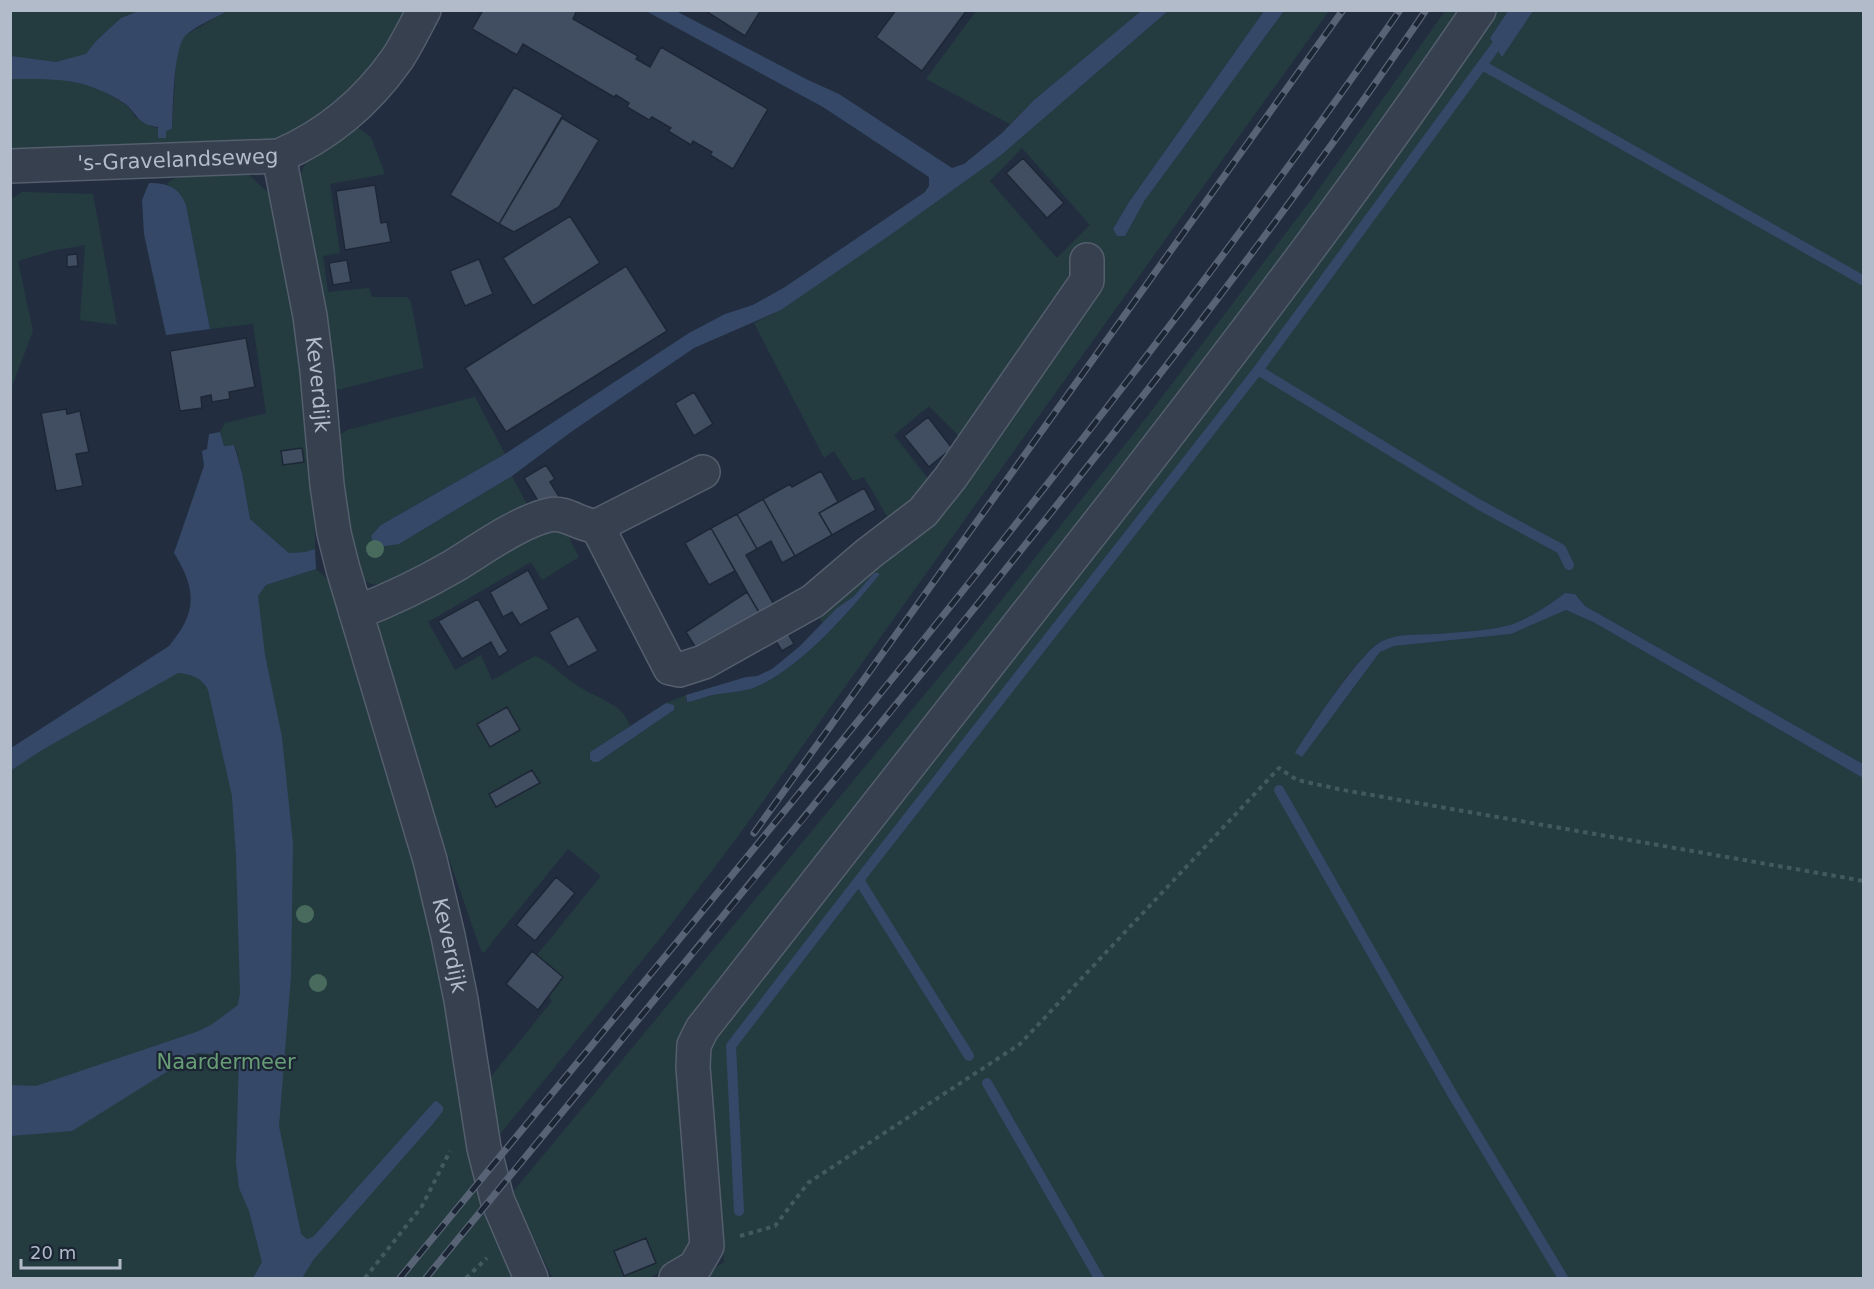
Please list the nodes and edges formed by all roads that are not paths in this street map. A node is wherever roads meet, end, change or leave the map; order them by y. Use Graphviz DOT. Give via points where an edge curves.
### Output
graph roads {
  1 [pos="424,10"];
  2 [pos="1479,10"];
  3 [pos="279,156"];
  4 [pos="10,166"];
  5 [pos="1087,260"];
  6 [pos="703,472"];
  7 [pos="597,526"];
  8 [pos="356,613"];
  9 [pos="531,1278"];
  10 [pos="676,1278"];
  1 -- 3 [label="street, 's-Gravelandseweg" via="398,58 374,89 308,144"];
  2 -- 10 [label="street" via="1228,356 702,1029 694,1045 693,1066 707,1246 695,1267"];
  3 -- 4 [label="street, 's-Gravelandseweg"];
  3 -- 8 [label="street, Keverdijk" via="310,316 334,533"];
  5 -- 7 [label="street" via="1087,281 923,512 813,601 704,662 679,670 669,668"];
  6 -- 7 [label="street"];
  7 -- 8 [label="street" via="551,514 527,522 448,569"];
  8 -- 9 [label="street, Keverdijk" via="446,925 484,1148 505,1218"];
}
